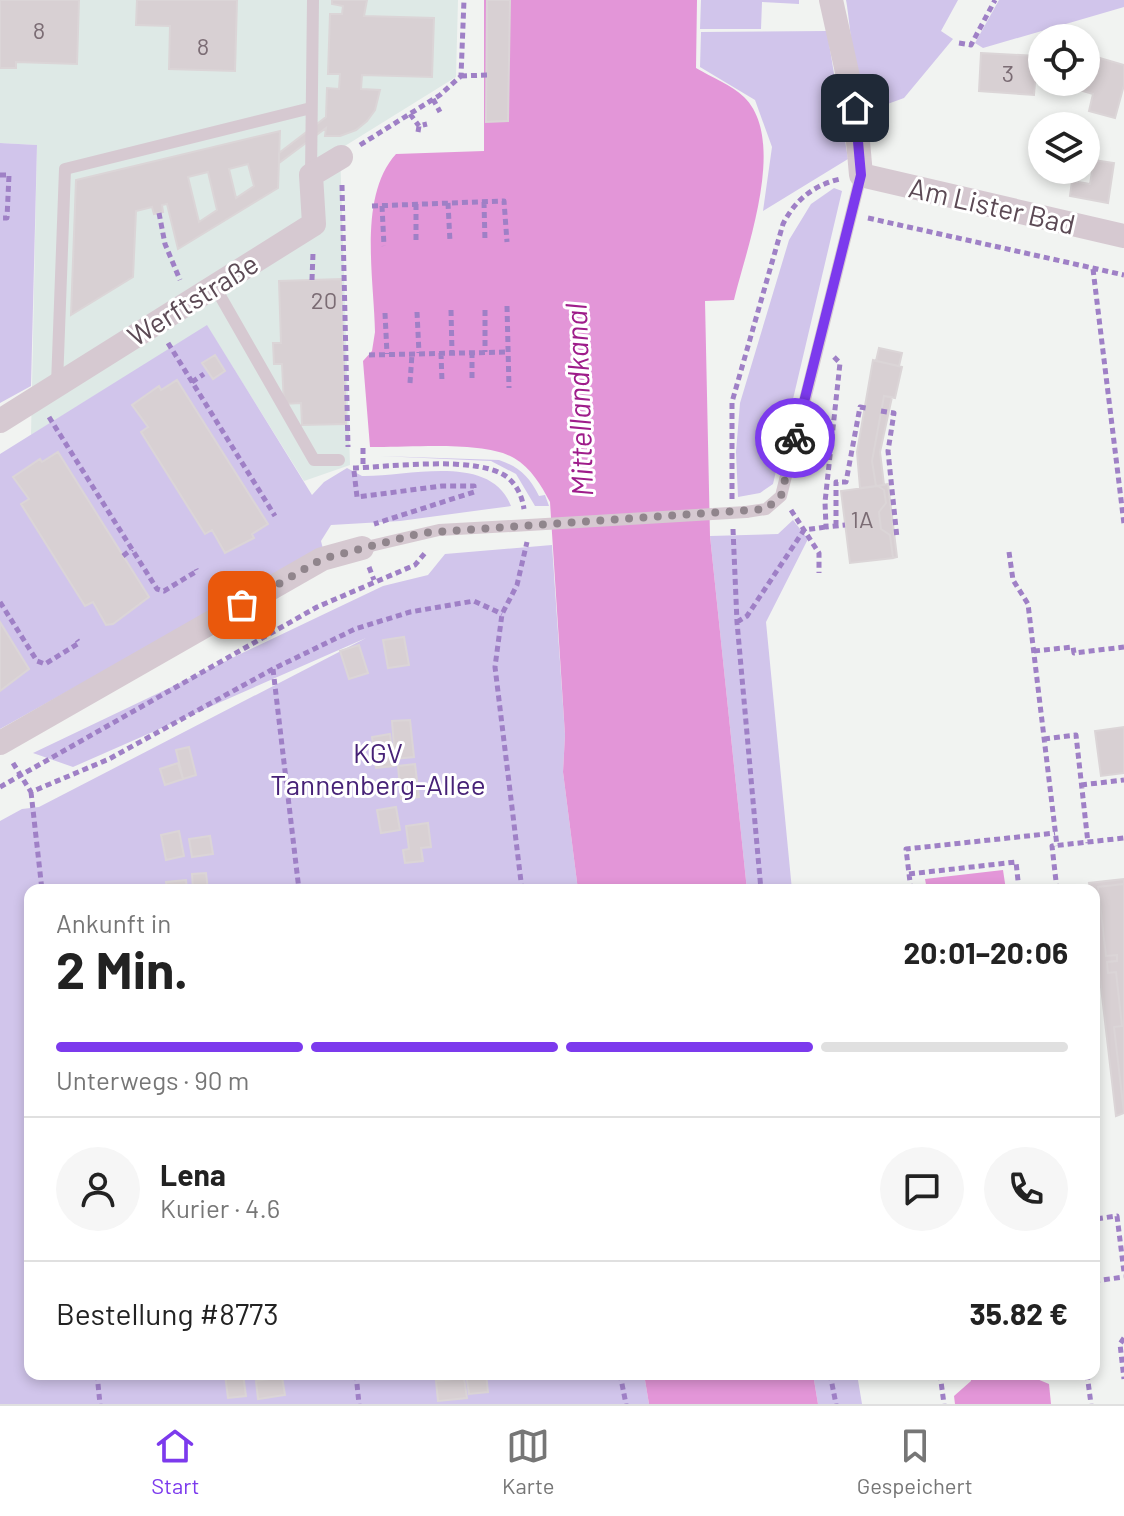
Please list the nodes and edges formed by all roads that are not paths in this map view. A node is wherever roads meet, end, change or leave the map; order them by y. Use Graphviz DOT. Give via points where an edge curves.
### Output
graph roads {
  1 [pos="313,0"];
  2 [pos="831,0"];
  3 [pos="311,108"];
  4 [pos="341,157"];
  5 [pos="311,175"];
  6 [pos="861,175"];
  7 [pos="1124,236"];
  8 [pos="215,287"];
  9 [pos="57,385"];
  10 [pos="0,421"];
  11 [pos="339,460"];
  12 [pos="366,537"];
  13 [pos="0,742"];
  1 -- 3 [label="lane"];
  2 -- 6 [label="street" via="855,108"];
  3 -- 5 [label="lane"];
  3 -- 9 [label="lane" via="65,169"];
  4 -- 5 [label="street"];
  5 -- 8 [label="street, Werftstraße" via="314,224"];
  6 -- 7 [label="street, Am Lister Bad"];
  6 -- 12 [label="lane, bridge" via="781,496 766,509"];
  8 -- 9 [label="street, Werftstraße"];
  8 -- 11 [label="lane" via="314,460"];
  9 -- 10 [label="street, Werftstraße"];
  12 -- 13 [label="street"];
}
